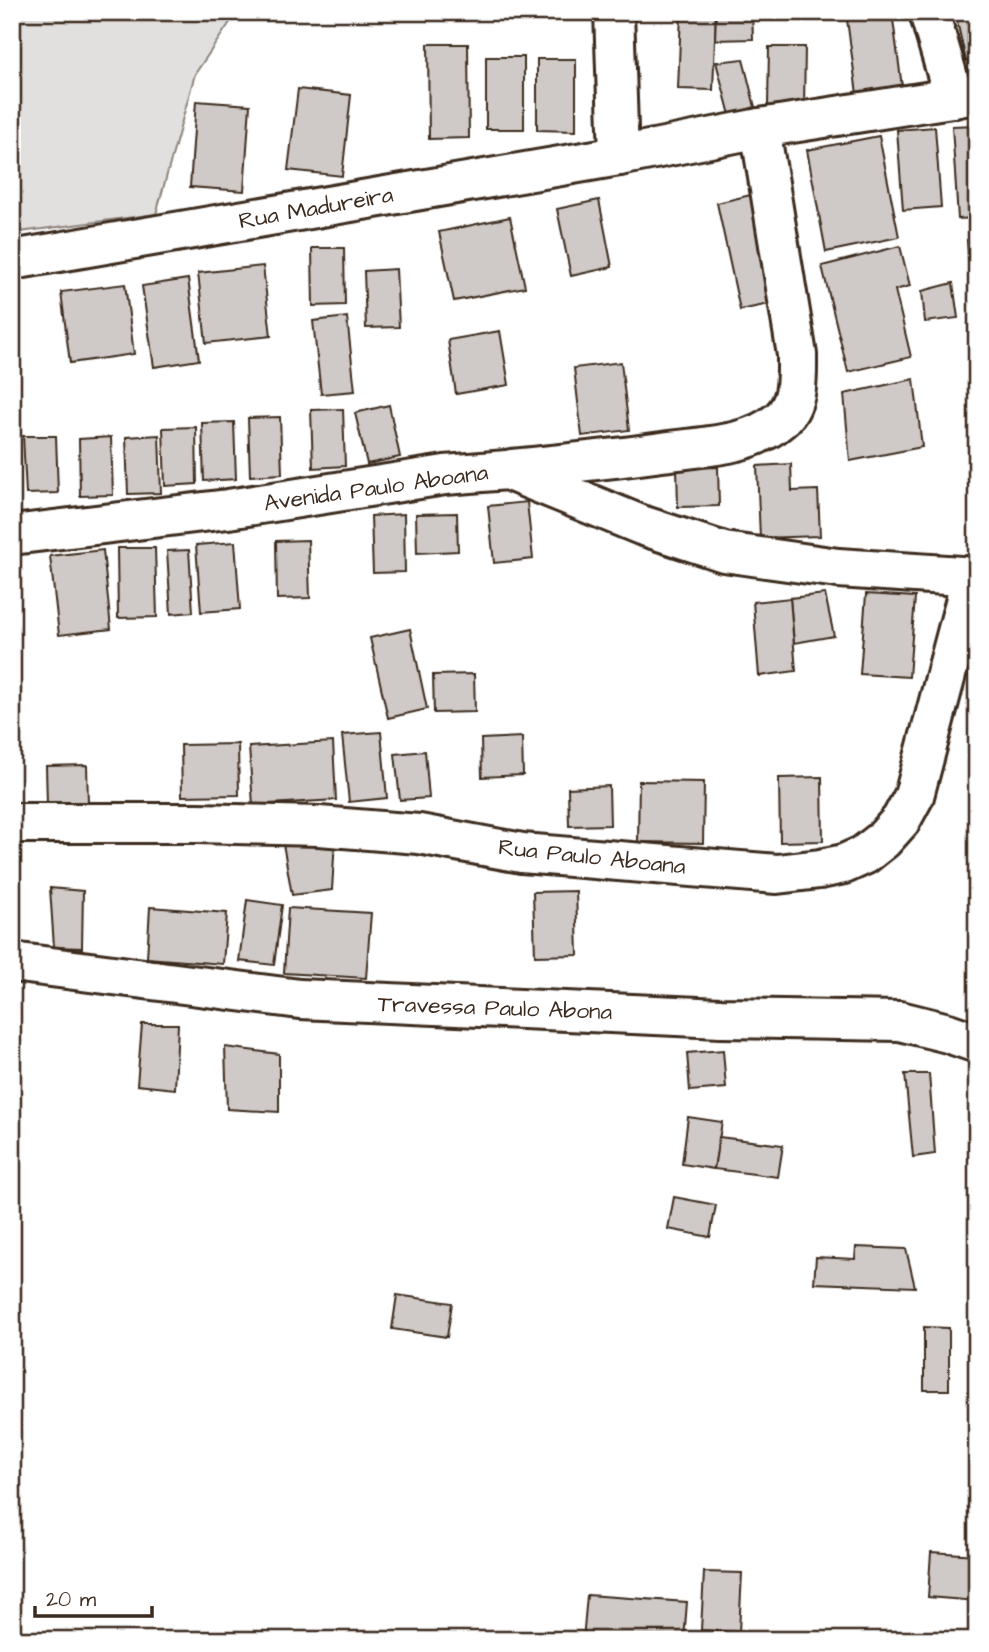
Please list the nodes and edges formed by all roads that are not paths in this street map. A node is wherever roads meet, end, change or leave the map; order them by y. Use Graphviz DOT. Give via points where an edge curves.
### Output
graph roads {
  1 [pos="614,12"];
  2 [pos="929,12"];
  3 [pos="965,96"];
  4 [pos="760,128"];
  5 [pos="620,156"];
  6 [pos="12,260"];
  7 [pos="507,470"];
  8 [pos="12,535"];
  9 [pos="975,576"];
  10 [pos="12,823"];
  11 [pos="12,962"];
  12 [pos="977,1043"];
  1 -- 5 [label="street"];
  2 -- 3 [label="street, Rua Madureira"];
  3 -- 4 [label="street, Rua Madureira"];
  4 -- 5 [label="street, Rua Madureira"];
  4 -- 7 [label="street" via="797,355 798,382 782,419 764,432 735,442"];
  5 -- 6 [label="street, Rua Madureira"];
  7 -- 8 [label="street, Avenida Paulo Aboana"];
  7 -- 9 [label="street, Avenida Paulo Aboana" via="641,525 724,552 838,568"];
  9 -- 10 [label="street, Rua Paulo Aboana" via="914,796 883,840 844,864 777,874 522,853 419,834 319,826"];
  11 -- 12 [label="street, Travessa Paulo Abona" via="300,999 668,1016 900,1021"];
}
